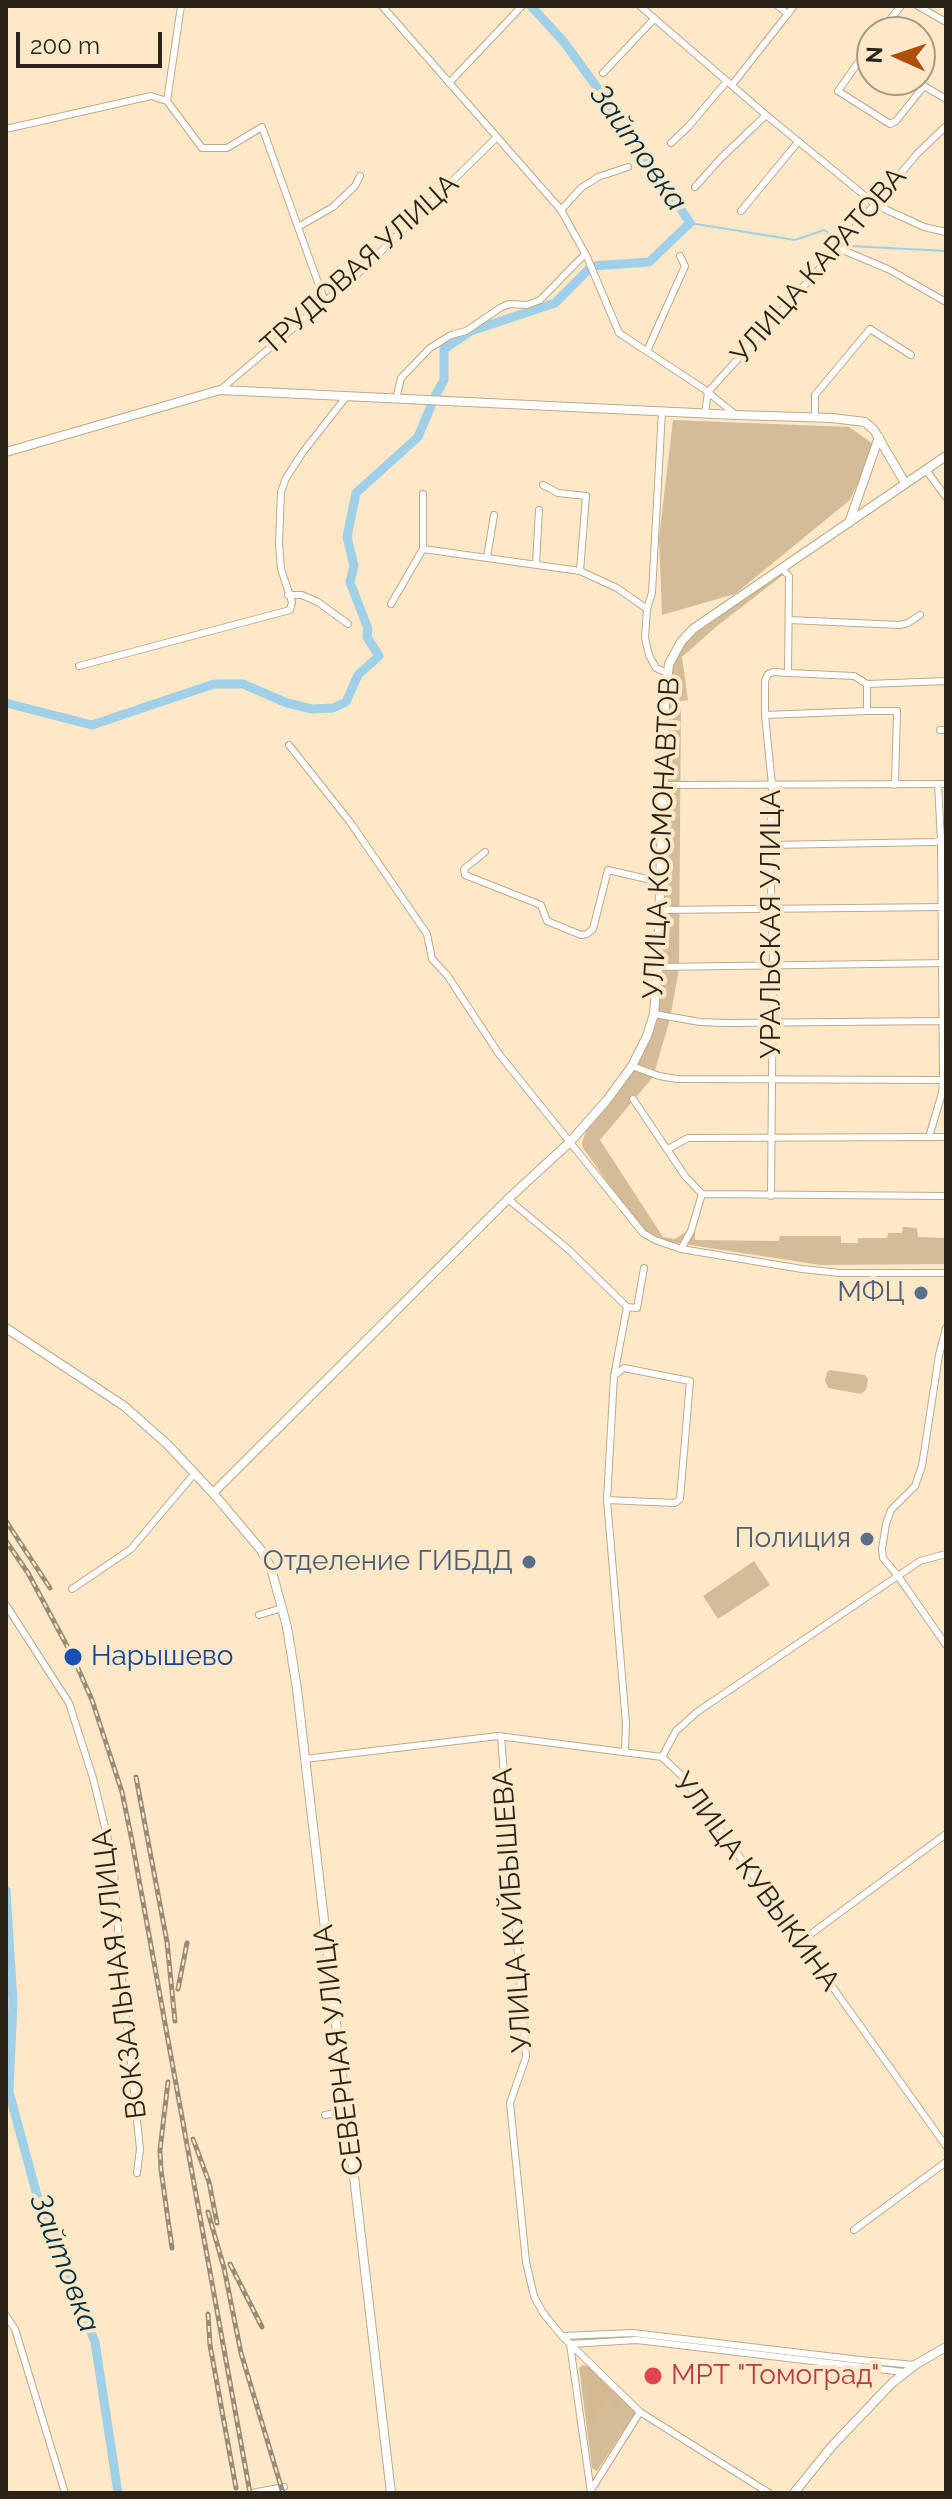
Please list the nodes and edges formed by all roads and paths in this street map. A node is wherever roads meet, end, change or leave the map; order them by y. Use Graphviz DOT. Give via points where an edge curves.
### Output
graph roads {
  1 [pos="181,6"];
  2 [pos="382,6"];
  3 [pos="640,6"];
  4 [pos="778,6"];
  5 [pos="794,6"];
  6 [pos="918,6"];
  7 [pos="519,8"];
  8 [pos="788,14"];
  9 [pos="654,19"];
  10 [pos="946,22"];
  11 [pos="856,69"];
  12 [pos="603,73"];
  13 [pos="449,83"];
  14 [pos="729,83"];
  15 [pos="916,96"];
  16 [pos="167,101"];
  17 [pos="766,115"];
  18 [pos="946,126"];
  19 [pos="6,129"];
  20 [pos="496,138"];
  21 [pos="798,142"];
  22 [pos="671,143"];
  23 [pos="628,167"];
  24 [pos="360,176"];
  25 [pos="695,187"];
  26 [pos="876,205"];
  27 [pos="561,210"];
  28 [pos="741,211"];
  29 [pos="298,227"];
  30 [pos="946,232"];
  31 [pos="838,248"];
  32 [pos="586,256"];
  33 [pos="680,256"];
  34 [pos="325,302"];
  35 [pos="946,302"];
  36 [pos="647,351"];
  37 [pos="911,355"];
  38 [pos="220,390"];
  39 [pos="708,392"];
  40 [pos="346,397"];
  41 [pos="396,399"];
  42 [pos="662,411"];
  43 [pos="705,413"];
  44 [pos="736,415"];
  45 [pos="815,417"];
  46 [pos="879,437"];
  47 [pos="6,452"];
  48 [pos="946,456"];
  49 [pos="926,470"];
  50 [pos="905,483"];
  51 [pos="543,485"];
  52 [pos="423,494"];
  53 [pos="946,497"];
  54 [pos="539,510"];
  55 [pos="494,515"];
  56 [pos="849,523"];
  57 [pos="423,549"];
  58 [pos="487,557"];
  59 [pos="536,564"];
  60 [pos="781,568"];
  61 [pos="580,571"];
  62 [pos="288,595"];
  63 [pos="391,604"];
  64 [pos="647,609"];
  65 [pos="920,615"];
  66 [pos="789,620"];
  67 [pos="348,624"];
  68 [pos="79,666"];
  69 [pos="667,673"];
  70 [pos="788,673"];
  71 [pos="946,681"];
  72 [pos="867,684"];
  73 [pos="867,711"];
  74 [pos="765,715"];
  75 [pos="289,745"];
  76 [pos="942,784"];
  77 [pos="664,785"];
  78 [pos="772,785"];
  79 [pos="895,785"];
  80 [pos="944,839"];
  81 [pos="770,845"];
  82 [pos="485,852"];
  83 [pos="660,882"];
  84 [pos="944,907"];
  85 [pos="771,908"];
  86 [pos="659,910"];
  87 [pos="944,963"];
  88 [pos="773,966"];
  89 [pos="658,967"];
  90 [pos="654,1014"];
  91 [pos="944,1021"];
  92 [pos="772,1023"];
  93 [pos="632,1066"];
  94 [pos="944,1080"];
  95 [pos="772,1081"];
  96 [pos="633,1099"];
  97 [pos="772,1137"];
  98 [pos="929,1137"];
  99 [pos="946,1137"];
  100 [pos="570,1142"];
  101 [pos="668,1149"];
  102 [pos="702,1194"];
  103 [pos="771,1196"];
  104 [pos="946,1196"];
  105 [pos="508,1199"];
  106 [pos="681,1249"];
  107 [pos="644,1268"];
  108 [pos="946,1273"];
  109 [pos="627,1307"];
  110 [pos="6,1328"];
  111 [pos="946,1328"];
  112 [pos="614,1376"];
  113 [pos="195,1473"];
  114 [pos="213,1493"];
  115 [pos="607,1500"];
  116 [pos="946,1554"];
  117 [pos="898,1576"];
  118 [pos="72,1589"];
  119 [pos="6,1605"];
  120 [pos="282,1608"];
  121 [pos="259,1615"];
  122 [pos="946,1645"];
  123 [pos="501,1736"];
  124 [pos="625,1750"];
  125 [pos="662,1757"];
  126 [pos="305,1759"];
  127 [pos="946,1834"];
  128 [pos="800,1942"];
  129 [pos="346,2111"];
  130 [pos="325,2115"];
  131 [pos="946,2146"];
  132 [pos="946,2162"];
  133 [pos="137,2173"];
  134 [pos="854,2230"];
  135 [pos="6,2316"];
  136 [pos="562,2336"];
  137 [pos="570,2344"];
  138 [pos="946,2347"];
  139 [pos="915,2365"];
  140 [pos="904,2372"];
  141 [pos="640,2412"];
  142 [pos="284,2487"];
  143 [pos="591,2492"];
  144 [pos="65,2493"];
  145 [pos="252,2493"];
  146 [pos="391,2493"];
  147 [pos="769,2493"];
  148 [pos="794,2493"];
  1 -- 16 [label="street"];
  2 -- 13 [label="street"];
  3 -- 9 [label="street"];
  4 -- 8 [label="street"];
  5 -- 8 [label="street"];
  6 -- 10 [label="street"];
  7 -- 13 [label="street"];
  8 -- 14 [label="street"];
  9 -- 12 [label="street"];
  9 -- 14 [label="street"];
  11 -- 15 [label="street" via="838,91 885,123 896,121"];
  13 -- 20 [label="street"];
  14 -- 17 [label="street"];
  14 -- 22 [label="street"];
  16 -- 19 [label="street" via="151,96"];
  16 -- 29 [label="street" via="202,148 227,148 262,127"];
  17 -- 21 [label="street"];
  17 -- 25 [label="street"];
  18 -- 26 [label="street, УЛИЦА КАРАТОВА"];
  20 -- 27 [label="street"];
  20 -- 34 [label="street, ТРУДОВАЯ УЛИЦА"];
  21 -- 26 [label="street"];
  21 -- 28 [label="street"];
  23 -- 27 [label="street" via="598,177"];
  24 -- 29 [label="street" via="333,207"];
  26 -- 30 [label="street"];
  26 -- 31 [label="street, УЛИЦА КАРАТОВА"];
  27 -- 32 [label="street"];
  29 -- 34 [label="street"];
  31 -- 35 [label="street"];
  31 -- 39 [label="street, УЛИЦА КАРАТОВА"];
  32 -- 36 [label="street" via="619,333"];
  32 -- 41 [label="street" via="540,300 509,304 430,348 401,378"];
  33 -- 36 [label="street" via="685,266"];
  34 -- 38 [label="street, ТРУДОВАЯ УЛИЦА"];
  36 -- 39 [label="street"];
  37 -- 45 [label="street" via="870,329 815,395"];
  38 -- 40 [label="main road"];
  38 -- 47 [label="main road"];
  39 -- 43 [label="street"];
  39 -- 44 [label="street"];
  40 -- 41 [label="main road"];
  40 -- 62 [label="street" via="303,452 281,492 279,543"];
  41 -- 42 [label="main road"];
  42 -- 43 [label="main road"];
  42 -- 64 [label="street"];
  43 -- 44 [label="main road"];
  44 -- 45 [label="main road"];
  45 -- 46 [label="main road" via="865,422"];
  46 -- 50 [label="main road"];
  46 -- 56 [label="main road"];
  48 -- 49 [label="main road, УЛИЦА КОСМОНАВТОВ"];
  49 -- 50 [label="main road, УЛИЦА КОСМОНАВТОВ"];
  49 -- 53 [label="street"];
  50 -- 56 [label="main road, УЛИЦА КОСМОНАВТОВ"];
  51 -- 61 [label="street" via="558,493 586,496"];
  52 -- 57 [label="street"];
  54 -- 59 [label="street"];
  55 -- 58 [label="street"];
  56 -- 60 [label="main road, УЛИЦА КОСМОНАВТОВ"];
  57 -- 58 [label="street"];
  57 -- 63 [label="street"];
  58 -- 59 [label="street"];
  59 -- 61 [label="street"];
  60 -- 66 [label="street" via="789,576"];
  60 -- 69 [label="main road, УЛИЦА КОСМОНАВТОВ" via="693,629 673,654"];
  61 -- 64 [label="street"];
  62 -- 67 [label="street" via="318,602"];
  62 -- 68 [label="street" via="290,610"];
  64 -- 69 [label="street" via="649,655 656,668"];
  65 -- 66 [label="street" via="900,625"];
  66 -- 70 [label="street"];
  69 -- 77 [label="main road, УЛИЦА КОСМОНАВТОВ"];
  70 -- 72 [label="street" via="854,676"];
  70 -- 74 [label="street, УРАЛЬСКАЯ УЛИЦА" via="768,674"];
  71 -- 72 [label="street"];
  72 -- 73 [label="street"];
  73 -- 74 [label="street"];
  73 -- 79 [label="street" via="897,711"];
  74 -- 78 [label="street, УРАЛЬСКАЯ УЛИЦА"];
  75 -- 100 [label="street" via="427,934 432,959 499,1054"];
  76 -- 79 [label="street"];
  76 -- 80 [label="street"];
  77 -- 78 [label="street"];
  77 -- 83 [label="main road, УЛИЦА КОСМОНАВТОВ"];
  78 -- 79 [label="street"];
  78 -- 81 [label="street, УРАЛЬСКАЯ УЛИЦА"];
  80 -- 81 [label="street"];
  80 -- 84 [label="street"];
  81 -- 85 [label="street, УРАЛЬСКАЯ УЛИЦА"];
  82 -- 83 [label="street" via="464,869 465,875 541,905 547,921 581,935 593,929 608,870"];
  83 -- 86 [label="main road, УЛИЦА КОСМОНАВТОВ"];
  84 -- 85 [label="street"];
  84 -- 87 [label="street"];
  85 -- 86 [label="street"];
  85 -- 88 [label="street, УРАЛЬСКАЯ УЛИЦА"];
  86 -- 89 [label="main road, УЛИЦА КОСМОНАВТОВ"];
  87 -- 88 [label="street"];
  87 -- 91 [label="street"];
  88 -- 89 [label="street"];
  88 -- 92 [label="street, УРАЛЬСКАЯ УЛИЦА"];
  89 -- 90 [label="main road, УЛИЦА КОСМОНАВТОВ"];
  90 -- 92 [label="street" via="700,1022"];
  90 -- 93 [label="main road, УЛИЦА КОСМОНАВТОВ"];
  91 -- 92 [label="street"];
  91 -- 94 [label="street"];
  92 -- 95 [label="street, УРАЛЬСКАЯ УЛИЦА"];
  93 -- 95 [label="street" via="677,1079"];
  93 -- 100 [label="main road, УЛИЦА КОСМОНАВТОВ"];
  94 -- 95 [label="street"];
  94 -- 98 [label="street"];
  95 -- 97 [label="street, УРАЛЬСКАЯ УЛИЦА"];
  96 -- 101 [label="street"];
  97 -- 98 [label="street"];
  97 -- 101 [label="street" via="688,1138"];
  97 -- 103 [label="street, УРАЛЬСКАЯ УЛИЦА"];
  98 -- 99 [label="street"];
  100 -- 105 [label="main road, УЛИЦА КОСМОНАВТОВ"];
  100 -- 106 [label="street" via="643,1233"];
  101 -- 102 [label="street"];
  102 -- 103 [label="street"];
  102 -- 106 [label="street"];
  103 -- 104 [label="street"];
  105 -- 109 [label="street"];
  105 -- 114 [label="main road, УЛИЦА КОСМОНАВТОВ"];
  106 -- 108 [label="street" via="840,1273"];
  107 -- 109 [label="street" via="637,1308"];
  109 -- 112 [label="street"];
  110 -- 113 [label="main road, СЕВЕРНАЯ УЛИЦА" via="124,1406"];
  111 -- 117 [label="street" via="922,1466 915,1486 891,1510 886,1524 883,1558"];
  112 -- 115 [label="street"];
  112 -- 115 [label="street" via="624,1368 690,1381 680,1499"];
  113 -- 114 [label="main road, СЕВЕРНАЯ УЛИЦА"];
  113 -- 118 [label="street" via="131,1549"];
  114 -- 120 [label="main road, СЕВЕРНАЯ УЛИЦА" via="261,1550"];
  115 -- 124 [label="street"];
  116 -- 117 [label="street" via="920,1561"];
  117 -- 122 [label="street"];
  117 -- 125 [label="street" via="697,1712 676,1731"];
  119 -- 133 [label="street, ВОКЗАЛЬНАЯ УЛИЦА" via="69,1703 113,1860 140,2149"];
  120 -- 121 [label="street"];
  120 -- 126 [label="main road, СЕВЕРНАЯ УЛИЦА"];
  123 -- 124 [label="street, УЛИЦА КУВЫКИНА"];
  123 -- 126 [label="street, УЛИЦА КУВЫКИНА"];
  123 -- 136 [label="street, УЛИЦА КУЙБЫШЕВА" via="526,2057 510,2103 526,2262 534,2296"];
  124 -- 125 [label="street, УЛИЦА КУВЫКИНА"];
  125 -- 128 [label="street, УЛИЦА КУВЫКИНА" via="682,1776"];
  126 -- 129 [label="main road, СЕВЕРНАЯ УЛИЦА"];
  127 -- 128 [label="street"];
  128 -- 131 [label="street, УЛИЦА КУВЫКИНА"];
  129 -- 130 [label="street"];
  129 -- 146 [label="main road, СЕВЕРНАЯ УЛИЦА"];
  132 -- 134 [label="street"];
  135 -- 144 [label="street" via="15,2329"];
  136 -- 137 [label="street, УЛИЦА КУЙБЫШЕВА"];
  136 -- 139 [label="street" via="633,2333"];
  137 -- 140 [label="street" via="637,2340"];
  137 -- 141 [label="street, УЛИЦА КУЙБЫШЕВА"];
  137 -- 143 [label="street"];
  138 -- 139 [label="main road"];
  139 -- 140 [label="main road"];
  140 -- 148 [label="main road"];
  141 -- 143 [label="street"];
  141 -- 147 [label="street, УЛИЦА КУЙБЫШЕВА"];
  142 -- 145 [label="street"];
}
